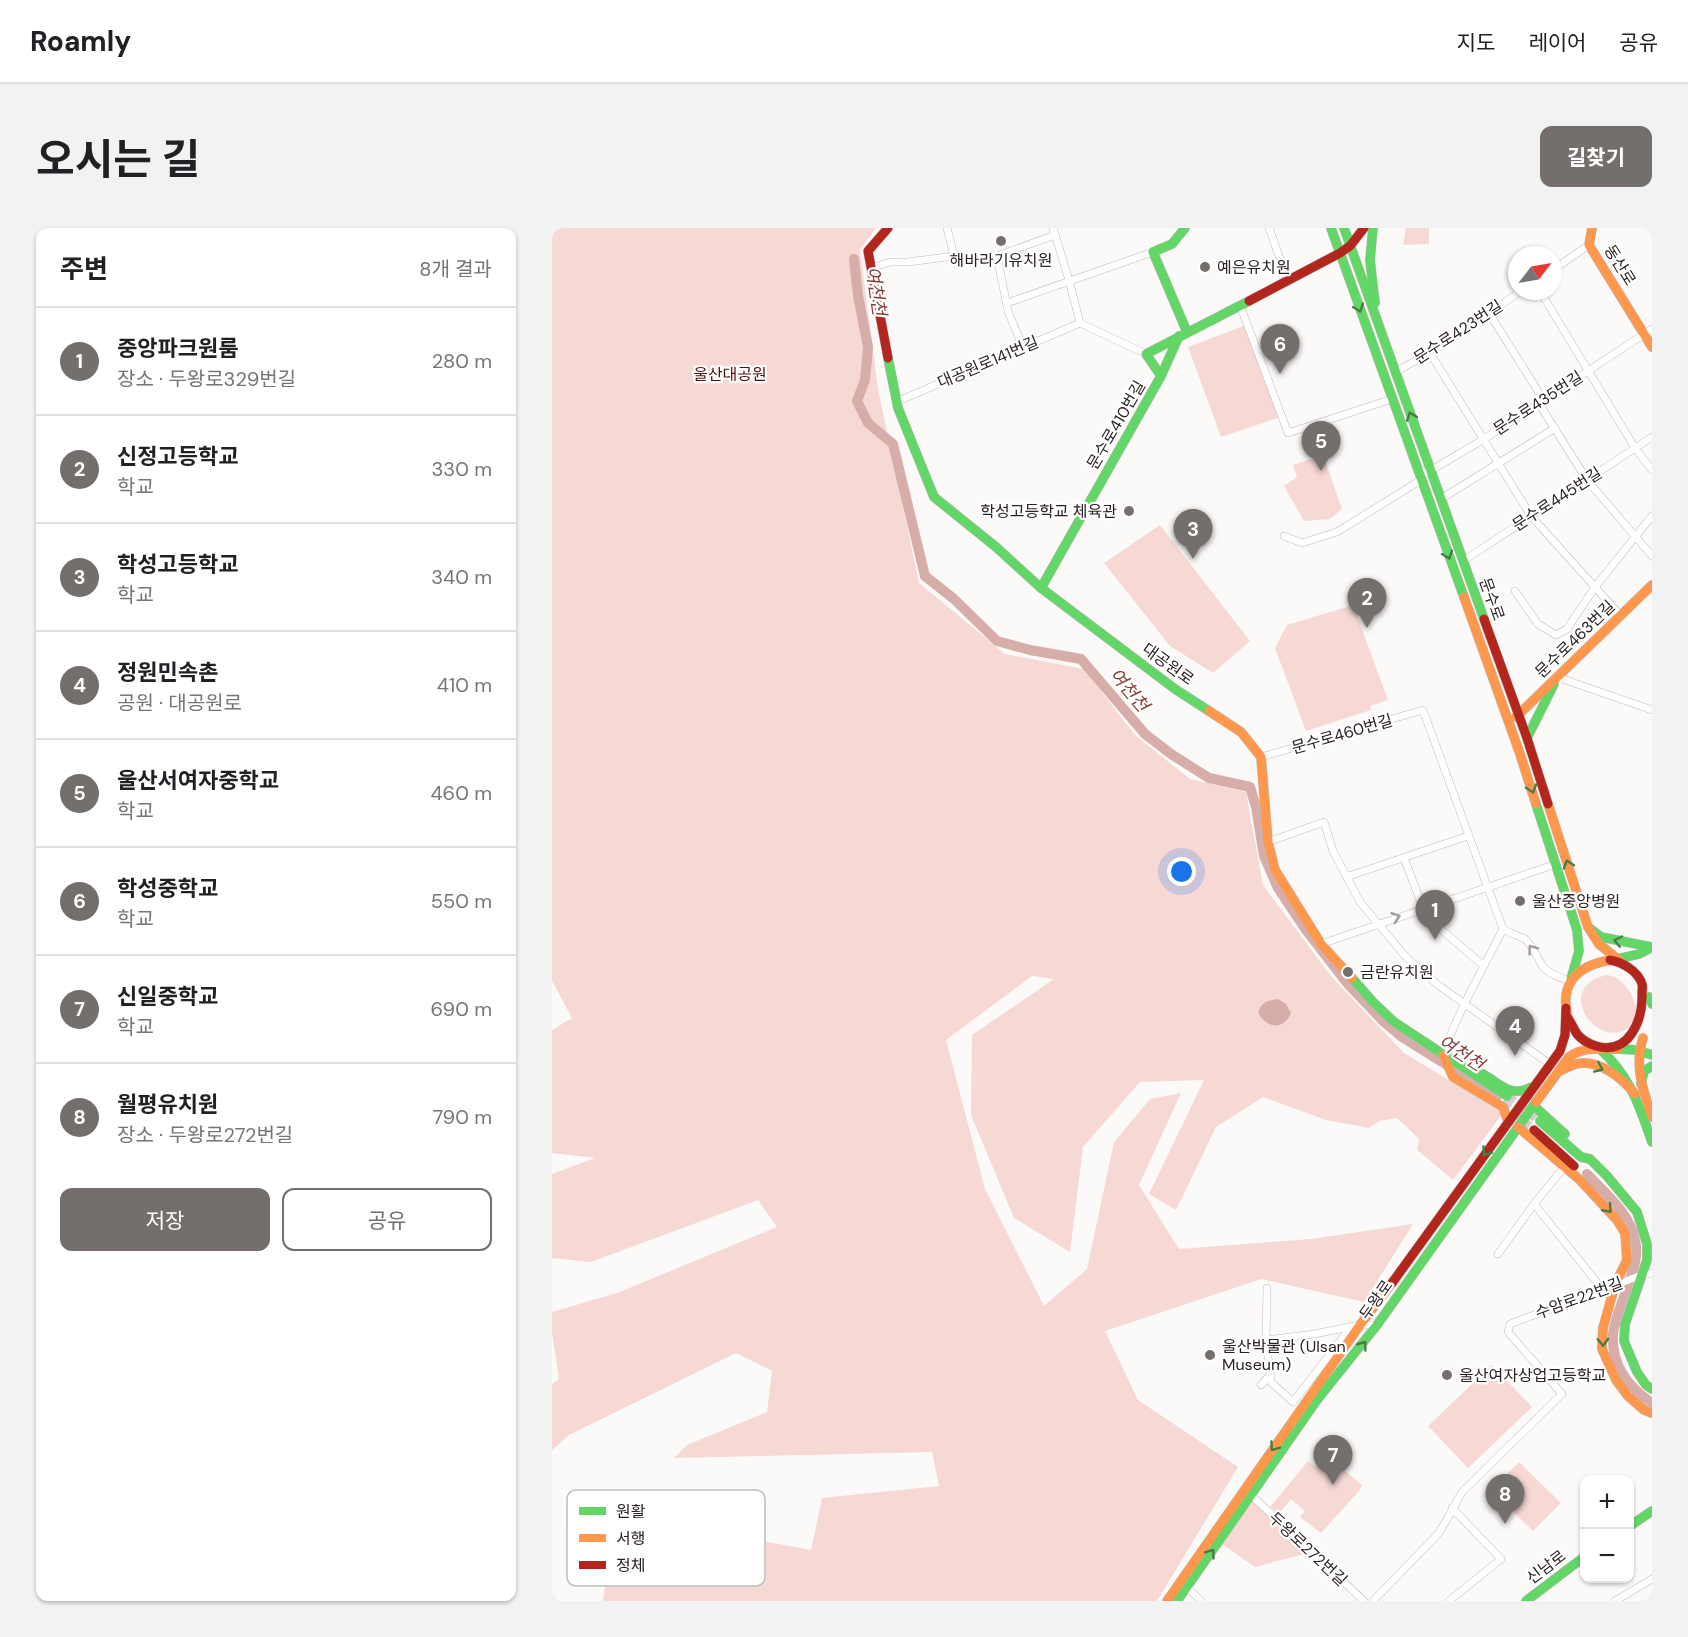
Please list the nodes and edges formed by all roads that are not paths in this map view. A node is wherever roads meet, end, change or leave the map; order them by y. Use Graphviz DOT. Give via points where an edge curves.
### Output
graph roads {
  1 [pos="888,228"];
  2 [pos="947,228"];
  3 [pos="1185,228"];
  4 [pos="1269,228"];
  5 [pos="1331,228"];
  6 [pos="1344,228"];
  7 [pos="1364,228"];
  8 [pos="1373,228"];
  9 [pos="1592,228"];
  10 [pos="1054,231"];
  11 [pos="1589,245"];
  12 [pos="1350,246"];
  13 [pos="1153,252"];
  14 [pos="1340,253"];
  15 [pos="954,256"];
  16 [pos="997,256"];
  17 [pos="1562,264"];
  18 [pos="871,268"];
  19 [pos="1069,280"];
  20 [pos="1288,281"];
  21 [pos="1508,300"];
  22 [pos="1546,300"];
  23 [pos="1007,303"];
  24 [pos="1240,305"];
  25 [pos="1489,313"];
  26 [pos="1080,322"];
  27 [pos="1379,328"];
  28 [pos="1648,331"];
  29 [pos="1183,334"];
  30 [pos="1652,347"];
  31 [pos="1023,348"];
  32 [pos="1430,353"];
  33 [pos="1146,354"];
  34 [pos="1589,370"];
  35 [pos="1395,372"];
  36 [pos="1161,376"];
  37 [pos="1392,399"];
  38 [pos="1541,400"];
  39 [pos="896,402"];
  40 [pos="1555,428"];
  41 [pos="1652,437"];
  42 [pos="1484,439"];
  43 [pos="1635,448"];
  44 [pos="1498,463"];
  45 [pos="1416,466"];
  46 [pos="1652,470"];
  47 [pos="1431,471"];
  48 [pos="1421,480"];
  49 [pos="1587,480"];
  50 [pos="1441,499"];
  51 [pos="1531,516"];
  52 [pos="1652,516"];
  53 [pos="1449,522"];
  54 [pos="1438,526"];
  55 [pos="1284,536"];
  56 [pos="1635,537"];
  57 [pos="1652,556"];
  58 [pos="1463,561"];
  59 [pos="1652,585"];
  60 [pos="1595,587"];
  61 [pos="1041,588"];
  62 [pos="1515,591"];
  63 [pos="1621,616"];
  64 [pos="1500,665"];
  65 [pos="1489,669"];
  66 [pos="1557,677"];
  67 [pos="1499,696"];
  68 [pos="1652,710"];
  69 [pos="1518,714"];
  70 [pos="1513,734"];
  71 [pos="1527,738"];
  72 [pos="1261,757"];
  73 [pos="1468,836"];
  74 [pos="1268,842"];
  75 [pos="1404,858"];
  76 [pos="1556,864"];
  77 [pos="1346,877"];
  78 [pos="1487,887"];
  79 [pos="1423,908"];
  80 [pos="1378,924"];
  81 [pos="1588,927"];
  82 [pos="1503,929"];
  83 [pos="1321,944"];
  84 [pos="1652,947"];
  85 [pos="1614,960"];
  86 [pos="1484,966"];
  87 [pos="1570,981"];
  88 [pos="1650,1000"];
  89 [pos="1464,1003"];
  90 [pos="1566,1008"];
  91 [pos="1651,1012"];
  92 [pos="1649,1028"];
  93 [pos="1643,1038"];
  94 [pos="1592,1042"];
  95 [pos="1601,1049"];
  96 [pos="1618,1049"];
  97 [pos="1639,1050"];
  98 [pos="1443,1055"];
  99 [pos="1652,1055"];
  100 [pos="1550,1064"];
  101 [pos="1652,1066"];
  102 [pos="1557,1074"];
  103 [pos="1641,1084"];
  104 [pos="1532,1087"];
  105 [pos="1635,1094"];
  106 [pos="1506,1100"];
  107 [pos="1534,1106"];
  108 [pos="1652,1117"];
  109 [pos="1508,1121"];
  110 [pos="1540,1121"];
  111 [pos="1518,1127"];
  112 [pos="1534,1130"];
  113 [pos="1652,1142"];
  114 [pos="1586,1158"];
  115 [pos="1565,1166"];
  116 [pos="1586,1186"];
  117 [pos="1534,1204"];
  118 [pos="1498,1254"];
  119 [pos="1652,1273"];
  120 [pos="1642,1275"];
  121 [pos="1615,1285"];
  122 [pos="1267,1288"];
  123 [pos="1603,1290"];
  124 [pos="1377,1325"];
  125 [pos="1355,1326"];
  126 [pos="1266,1340"];
  127 [pos="1270,1375"];
  128 [pos="1261,1385"];
  129 [pos="1652,1389"];
  130 [pos="1652,1413"];
  131 [pos="1252,1496"];
  132 [pos="1452,1508"];
  133 [pos="1652,1511"];
  134 [pos="1634,1523"];
  135 [pos="1580,1560"];
  136 [pos="1652,1578"];
  137 [pos="1187,1587"];
  138 [pos="1167,1601"];
  139 [pos="1178,1601"];
  140 [pos="1201,1601"];
  141 [pos="1364,1601"];
  142 [pos="1373,1601"];
  143 [pos="1449,1601"];
  144 [pos="1526,1601"];
  145 [pos="1615,1601"];
  1 -- 18 [label="main road, 대공원로" via="868,251"];
  2 -- 15 [label="street"];
  3 -- 13 [label="main road" via="1172,244"];
  4 -- 20 [label="street"];
  5 -- 14 [label="main road, 문수로"];
  6 -- 12 [label="main road, 문수로"];
  7 -- 12 [label="main road"];
  8 -- 27 [label="main road" via="1370,275"];
  9 -- 11 [label="main road, 동산로"];
  10 -- 16 [label="street"];
  10 -- 19 [label="street"];
  11 -- 17 [label="street"];
  11 -- 28 [label="main road, 동산로"];
  12 -- 14 [label="main road"];
  12 -- 27 [label="main road, 문수로"];
  13 -- 19 [label="street"];
  13 -- 29 [label="main road"];
  14 -- 20 [label="main road"];
  14 -- 37 [label="main road, 문수로, one-way"];
  15 -- 16 [label="street" via="958,261"];
  15 -- 18 [label="street" via="890,262"];
  16 -- 23 [label="street"];
  18 -- 39 [label="main road, 대공원로"];
  19 -- 23 [label="street"];
  19 -- 26 [label="street"];
  20 -- 24 [label="main road"];
  21 -- 25 [label="street, 문수로423번길"];
  22 -- 34 [label="street"];
  23 -- 31 [label="street"];
  24 -- 29 [label="main road"];
  24 -- 37 [label="street" via="1288,433"];
  25 -- 32 [label="street, 문수로423번길"];
  25 -- 38 [label="street"];
  26 -- 31 [label="street, 대공원로141번길"];
  26 -- 33 [label="street"];
  27 -- 35 [label="main road, 문수로"];
  28 -- 30 [label="main road, 동산로"];
  28 -- 34 [label="street, 문수로435번길"];
  29 -- 33 [label="main road"];
  29 -- 36 [label="main road"];
  31 -- 39 [label="street, 대공원로141번길"];
  32 -- 35 [label="street, 문수로423번길"];
  32 -- 42 [label="street"];
  33 -- 36 [label="main road, 문수로410번길"];
  34 -- 38 [label="street, 문수로435번길"];
  34 -- 43 [label="street"];
  47 -- 35 [label="main road, 문수로, one-way"];
  36 -- 61 [label="main road, 문수로410번길"];
  37 -- 45 [label="main road, 문수로"];
  38 -- 40 [label="street"];
  38 -- 42 [label="street, 문수로435번길"];
  39 -- 61 [label="main road, 대공원로" via="934,497"];
  40 -- 44 [label="street"];
  40 -- 49 [label="street"];
  41 -- 43 [label="street, 문수로445번길"];
  42 -- 44 [label="street"];
  42 -- 47 [label="street, 문수로435번길"];
  43 -- 46 [label="street"];
  43 -- 49 [label="street, 문수로445번길"];
  44 -- 50 [label="street"];
  44 -- 51 [label="street"];
  45 -- 47 [label="street" via="1422,472"];
  45 -- 48 [label="main road, 문수로"];
  47 -- 50 [label="main road, 문수로"];
  48 -- 54 [label="main road, 문수로"];
  48 -- 55 [label="street" via="1337,532 1302,543"];
  49 -- 51 [label="street, 문수로445번길"];
  49 -- 56 [label="street"];
  50 -- 53 [label="main road, 문수로"];
  51 -- 58 [label="street, 문수로445번길"];
  51 -- 60 [label="street"];
  52 -- 56 [label="street"];
  53 -- 54 [label="main road" via="1438,510"];
  53 -- 58 [label="main road, 문수로"];
  54 -- 65 [label="main road, 문수로, one-way"];
  56 -- 57 [label="street"];
  56 -- 60 [label="street"];
  58 -- 64 [label="main road, 문수로"];
  59 -- 63 [label="main road, 문수로463번길"];
  60 -- 62 [label="street" via="1567,629 1556,635 1538,624"];
  60 -- 63 [label="street"];
  61 -- 72 [label="main road, 대공원로" via="1175,689 1241,732"];
  63 -- 66 [label="main road, 문수로463번길"];
  64 -- 65 [label="main road" via="1500,681 1495,680"];
  64 -- 69 [label="main road, 문수로"];
  65 -- 67 [label="main road, 문수로"];
  66 -- 68 [label="street"];
  66 -- 69 [label="main road, 문수로463번길"];
  66 -- 71 [label="main road"];
  67 -- 69 [label="main road" via="1509,710"];
  67 -- 70 [label="main road, 문수로"];
  69 -- 70 [label="main road"];
  69 -- 71 [label="main road, 문수로"];
  70 -- 76 [label="main road, 문수로, one-way"];
  81 -- 71 [label="main road, 문수로, one-way"];
  72 -- 73 [label="street, 문수로460번길" via="1423,710"];
  72 -- 74 [label="main road"];
  73 -- 75 [label="street"];
  73 -- 78 [label="street"];
  74 -- 77 [label="street" via="1324,822"];
  74 -- 83 [label="main road" via="1275,870"];
  75 -- 77 [label="street"];
  75 -- 79 [label="street"];
  76 -- 78 [label="street"];
  76 -- 87 [label="main road, 문수로" via="1580,944"];
  77 -- 80 [label="street"];
  78 -- 79 [label="street"];
  78 -- 82 [label="street"];
  80 -- 79 [label="street, one-way"];
  79 -- 86 [label="street" via="1436,925"];
  80 -- 83 [label="street"];
  80 -- 89 [label="street" via="1405,956"];
  84 -- 81 [label="main road, one-way" via="1601,937"];
  81 -- 85 [label="main road, 문수로"];
  82 -- 86 [label="street"];
  87 -- 82 [label="street, one-way" via="1544,968 1524,938"];
  83 -- 98 [label="main road" via="1372,1002"];
  84 -- 85 [label="main road"];
  85 -- 87 [label="main road" via="1588,965"];
  85 -- 88 [label="main road" via="1629,968"];
  86 -- 89 [label="street"];
  87 -- 90 [label="main road, 문수로"];
  88 -- 91 [label="main road"];
  89 -- 98 [label="street"];
  89 -- 100 [label="street"];
  90 -- 94 [label="main road" via="1575,1030"];
  90 -- 100 [label="main road, 문수로" via="1564,1041"];
  92 -- 93 [label="main road"];
  93 -- 96 [label="main road"];
  93 -- 97 [label="main road"];
  94 -- 95 [label="main road"];
  94 -- 96 [label="main road"];
  95 -- 96 [label="main road, 두왕로"];
  95 -- 102 [label="main road, 두왕로" via="1575,1052"];
  95 -- 105 [label="main road" via="1622,1069"];
  96 -- 97 [label="main road"];
  97 -- 99 [label="main road"];
  97 -- 103 [label="main road"];
  98 -- 106 [label="main road" via="1457,1059"];
  98 -- 106 [label="main road" via="1453,1077"];
  100 -- 104 [label="main road, 문수로"];
  101 -- 103 [label="main road" via="1644,1071"];
  102 -- 105 [label="main road, one-way" via="1575,1064 1595,1065"];
  102 -- 107 [label="main road, 두왕로"];
  103 -- 108 [label="main road"];
  104 -- 106 [label="main road"];
  104 -- 109 [label="main road, 문수로"];
  105 -- 113 [label="main road"];
  106 -- 109 [label="main road"];
  107 -- 111 [label="main road, 두왕로"];
  107 -- 114 [label="main road"];
  109 -- 125 [label="main road, 문수로, one-way" via="1379,1302"];
  110 -- 114 [label="main road"];
  111 -- 115 [label="main road"];
  111 -- 124 [label="main road, 두왕로"];
  112 -- 116 [label="main road" via="1583,1174"];
  114 -- 120 [label="main road" via="1637,1212 1647,1244"];
  115 -- 116 [label="main road"];
  115 -- 117 [label="street"];
  116 -- 121 [label="main road, one-way" via="1625,1233 1627,1260"];
  117 -- 118 [label="street"];
  117 -- 123 [label="street"];
  119 -- 120 [label="street, 수암로22번길"];
  120 -- 121 [label="street, 수암로22번길"];
  120 -- 129 [label="main road" via="1625,1324 1624,1341 1637,1372"];
  121 -- 123 [label="street, 수암로22번길"];
  121 -- 130 [label="main road, one-way" via="1603,1328 1602,1349 1616,1380 1644,1410"];
  122 -- 126 [label="street"];
  123 -- 132 [label="street, 수암로22번길" via="1508,1327 1508,1332 1562,1394 1463,1491"];
  124 -- 125 [label="street"];
  131 -- 124 [label="main road, 두왕로, one-way" via="1317,1400"];
  125 -- 126 [label="street"];
  125 -- 127 [label="street" via="1293,1401 1271,1382"];
  125 -- 138 [label="main road, 문수로, one-way"];
  126 -- 127 [label="street"];
  127 -- 128 [label="street"];
  137 -- 131 [label="main road, 두왕로, one-way"];
  131 -- 141 [label="street, 두왕로272번길"];
  132 -- 142 [label="street" via="1437,1535"];
  132 -- 143 [label="street" via="1501,1559"];
  133 -- 134 [label="main road"];
  135 -- 144 [label="main road, 신남로"];
  136 -- 145 [label="street"];
  137 -- 139 [label="main road, 두왕로"];
  137 -- 140 [label="street"];
}
